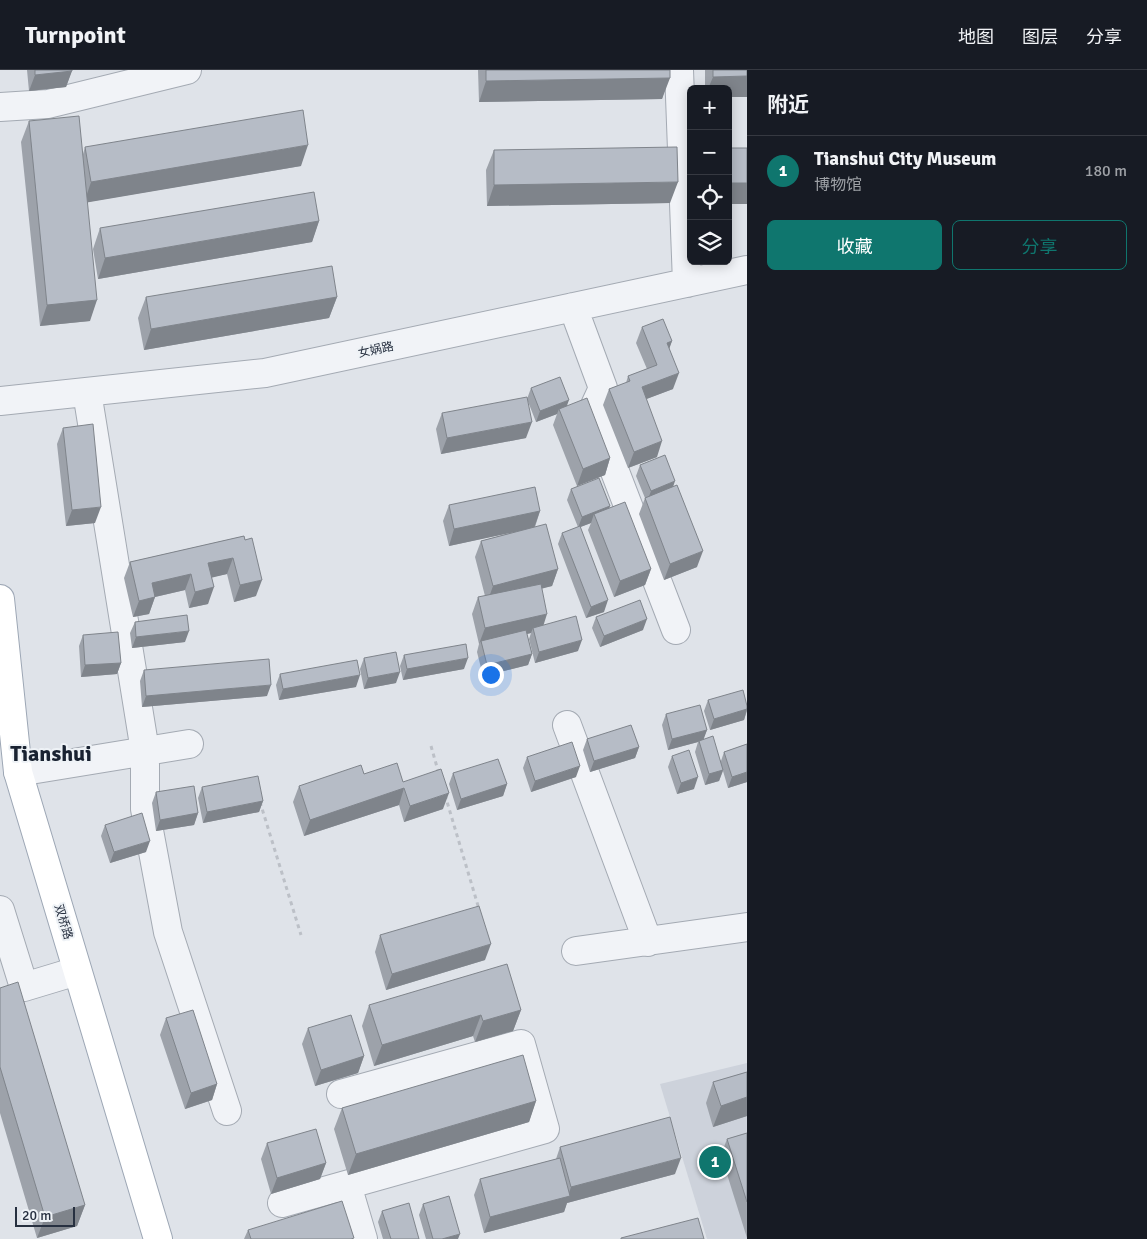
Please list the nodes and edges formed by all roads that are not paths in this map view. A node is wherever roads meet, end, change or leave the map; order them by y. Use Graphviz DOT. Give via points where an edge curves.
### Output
graph roads {
  1 [pos="186,70"];
  2 [pos="678,70"];
  3 [pos="0,107"];
  4 [pos="747,270"];
  5 [pos="687,283"];
  6 [pos="573,307"];
  7 [pos="86,392"];
  8 [pos="0,401"];
  9 [pos="0,600"];
  10 [pos="676,630"];
  11 [pos="6,715"];
  12 [pos="566,725"];
  13 [pos="189,744"];
  14 [pos="145,751"];
  15 [pos="9,773"];
  16 [pos="0,910"];
  17 [pos="747,927"];
  18 [pos="648,942"];
  19 [pos="576,951"];
  20 [pos="77,971"];
  21 [pos="12,990"];
  22 [pos="341,1094"];
  23 [pos="227,1111"];
  24 [pos="346,1185"];
  25 [pos="282,1203"];
  26 [pos="158,1239"];
  27 [pos="363,1239"];
  1 -- 3 [label="street" via="48,104"];
  2 -- 5 [label="street"];
  4 -- 5 [label="street, 女娲路"];
  5 -- 6 [label="street, 女娲路"];
  6 -- 7 [label="street, 女娲路" via="266,373"];
  6 -- 10 [label="street" via="602,388 592,412"];
  7 -- 8 [label="street, 女娲路"];
  7 -- 14 [label="street"];
  9 -- 11 [label="main road, 双桥路"];
  11 -- 15 [label="main road, 双桥路"];
  12 -- 18 [label="street"];
  13 -- 14 [label="street"];
  14 -- 15 [label="street"];
  14 -- 23 [label="street" via="145,809 168,932"];
  15 -- 20 [label="main road, 双桥路"];
  16 -- 21 [label="street"];
  17 -- 18 [label="street"];
  18 -- 19 [label="street"];
  20 -- 21 [label="street"];
  20 -- 26 [label="main road, 双桥路"];
  22 -- 24 [label="street" via="521,1044 545,1129"];
  24 -- 25 [label="street"];
  24 -- 27 [label="street"];
}
